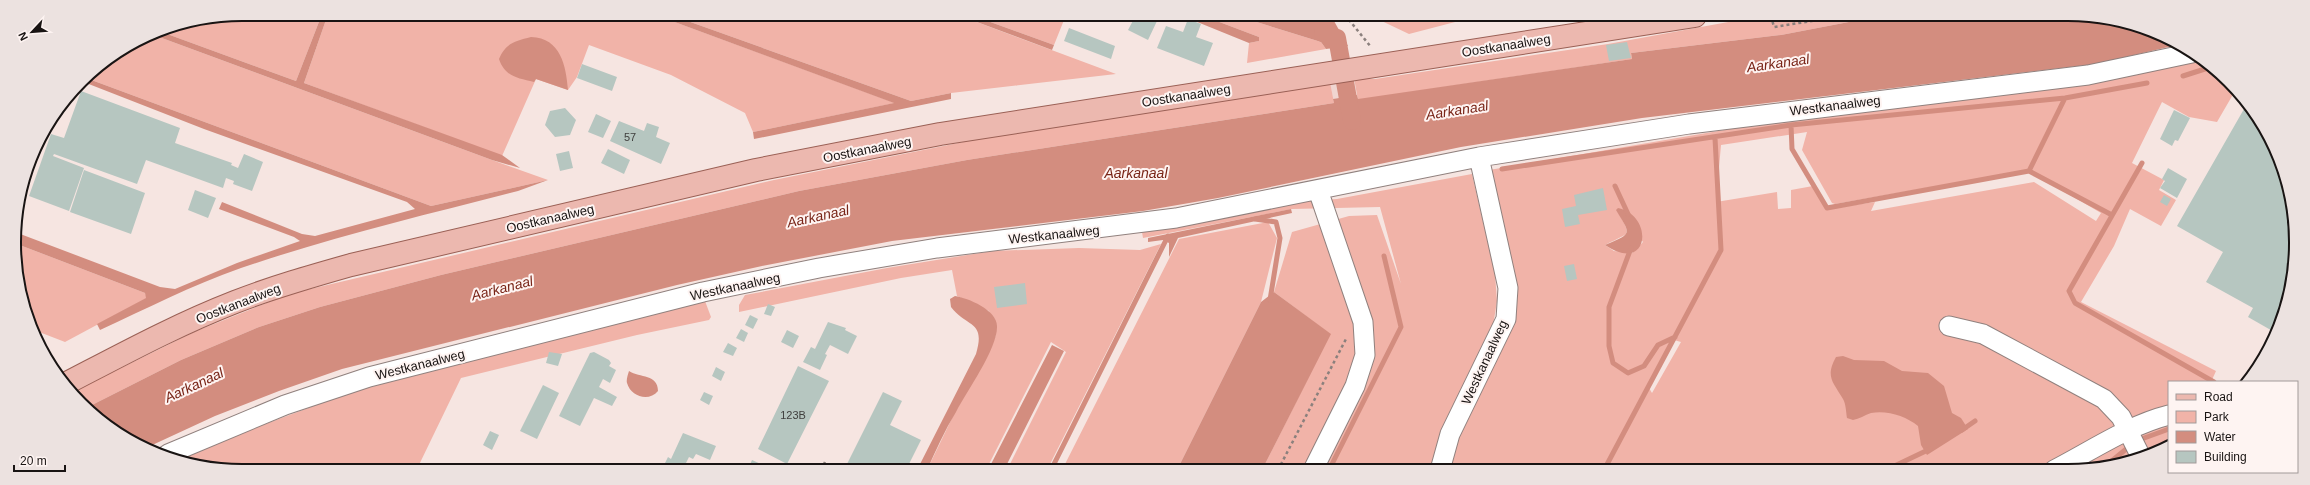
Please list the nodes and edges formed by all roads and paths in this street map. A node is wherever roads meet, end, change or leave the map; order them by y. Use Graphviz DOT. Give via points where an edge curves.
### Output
graph roads {
  1 [pos="1349,21"];
  2 [pos="1655,21"];
  3 [pos="1772,21"];
  4 [pos="1812,21"];
  5 [pos="2185,55"];
  6 [pos="1371,57"];
  7 [pos="1479,158"];
  8 [pos="1318,190"];
  9 [pos="1362,319"];
  10 [pos="1949,326"];
  11 [pos="70,381"];
  12 [pos="2168,415"];
  13 [pos="2135,444"];
  14 [pos="172,452"];
  15 [pos="1281,464"];
  16 [pos="1316,464"];
  17 [pos="1442,464"];
  18 [pos="2073,464"];
  1 -- 6 [label="path"];
  2 -- 6 [label="main road, Oostkanaalweg"];
  3 -- 4 [label="path" via="1774,27"];
  5 -- 7 [label="street, Westkanaalweg" via="2088,75 1689,124"];
  6 -- 11 [label="main road, Oostkanaalweg" via="1310,75 940,134 756,170 351,265 290,282 235,302 134,348"];
  7 -- 8 [label="street, Westkanaalweg"];
  7 -- 17 [label="street, Westkanaalweg" via="1508,288 1506,319 1450,434"];
  8 -- 9 [label="street"];
  8 -- 14 [label="street, Westkanaalweg" via="1176,218 937,248 819,268 709,291 369,377 285,405"];
  9 -- 15 [label="path" via="1354,322"];
  9 -- 16 [label="street" via="1365,355 1357,380"];
  10 -- 13 [label="street" via="1983,334 2104,399 2121,417"];
  12 -- 13 [label="street" via="2157,418"];
  13 -- 18 [label="street"];
}
